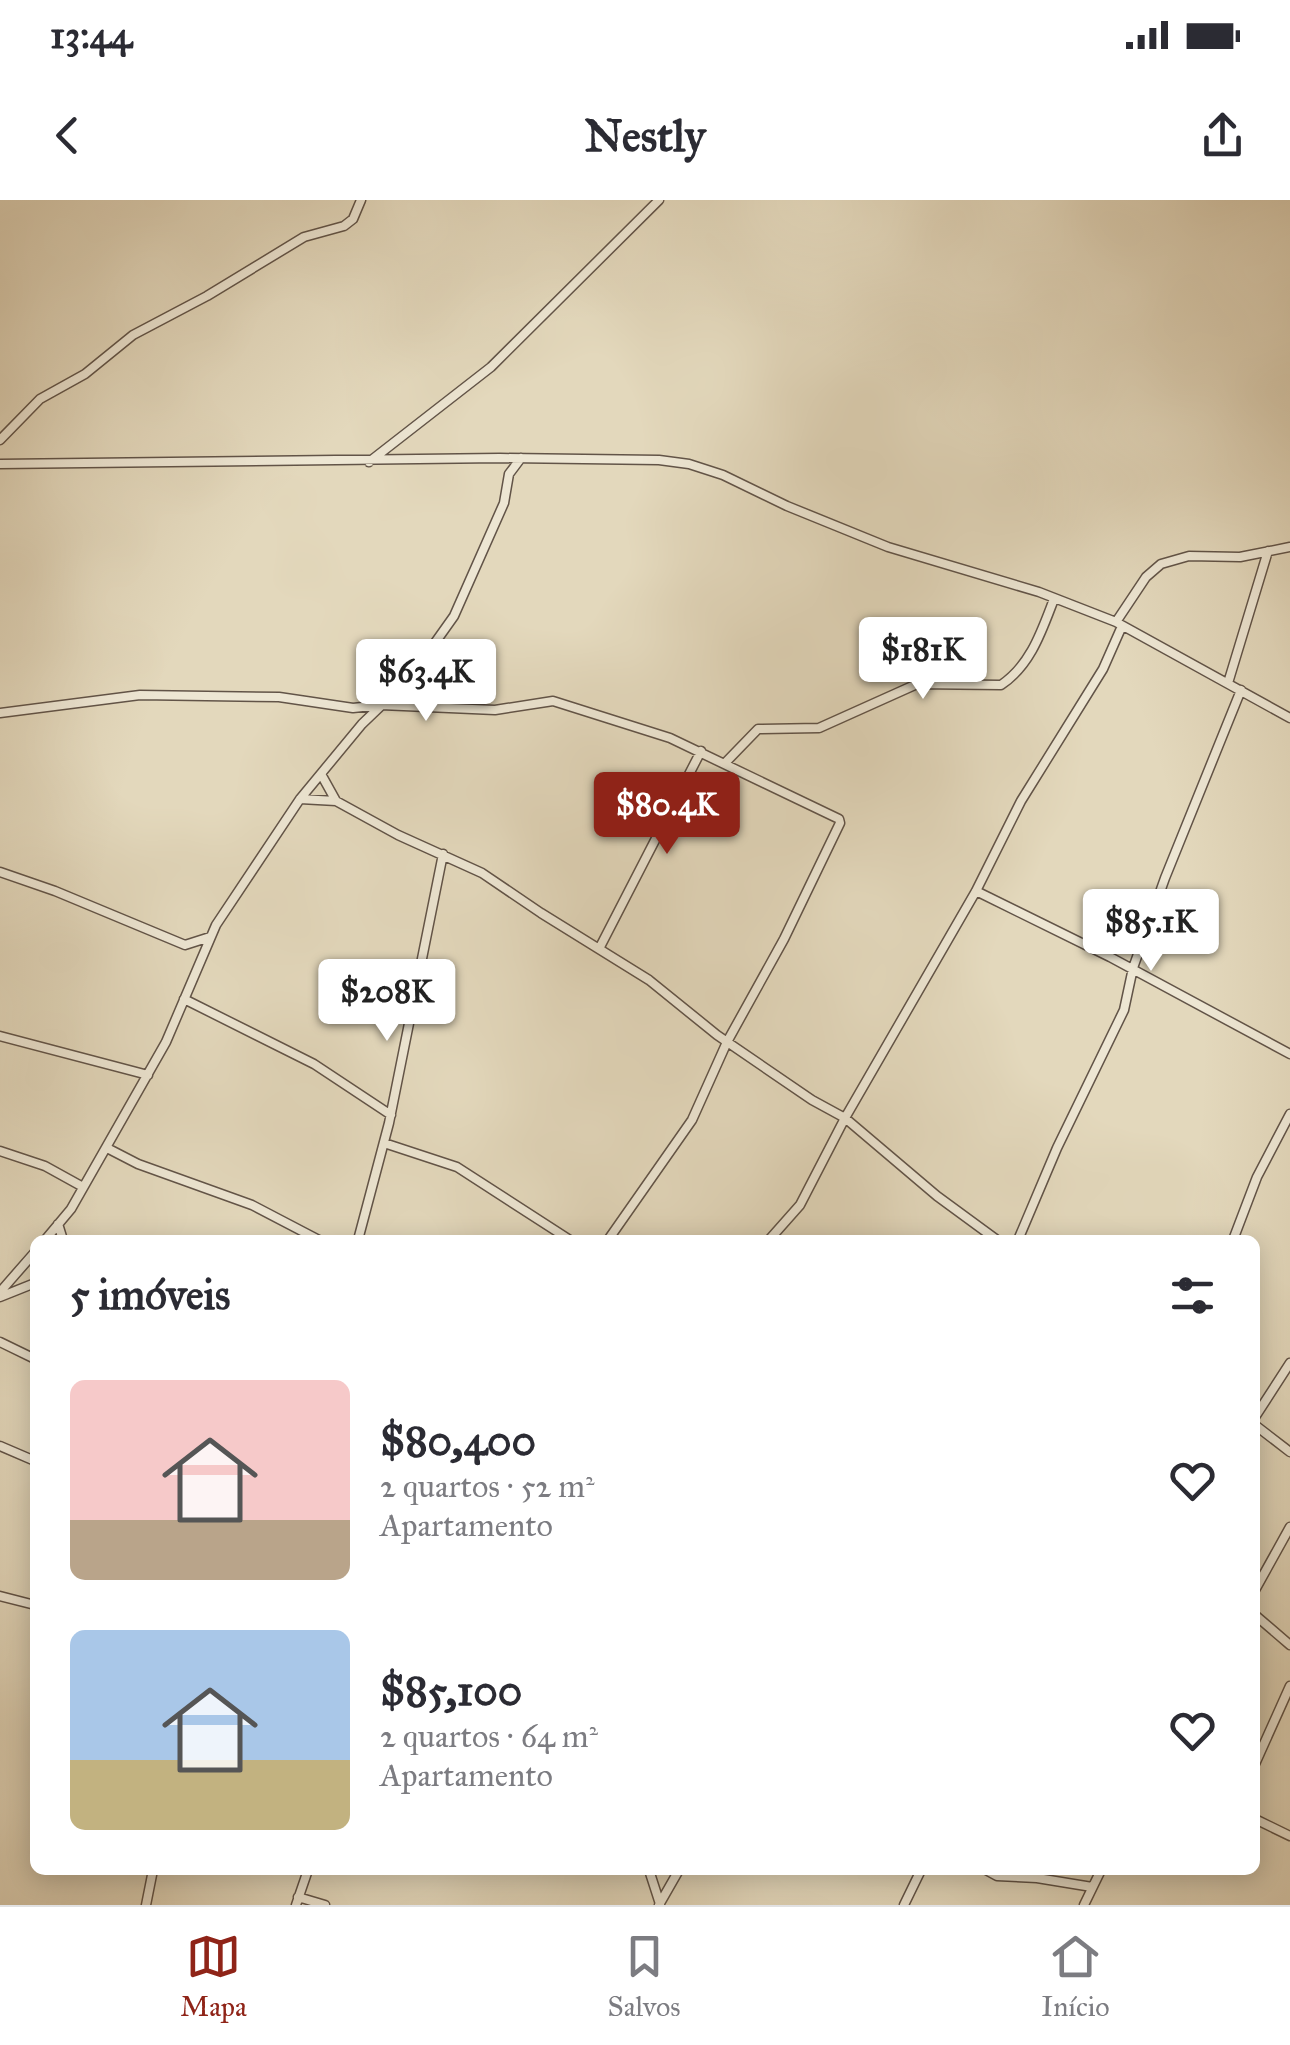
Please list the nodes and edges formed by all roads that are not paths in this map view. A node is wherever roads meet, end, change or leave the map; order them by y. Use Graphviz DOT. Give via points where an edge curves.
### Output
graph roads {
  1 [pos="361,200"];
  2 [pos="659,200"];
  3 [pos="0,440"];
  4 [pos="500,458"];
  5 [pos="521,458"];
  6 [pos="369,462"];
  7 [pos="0,464"];
  8 [pos="509,474"];
  9 [pos="1290,547"];
  10 [pos="1268,551"];
  11 [pos="1054,598"];
  12 [pos="1119,624"];
  13 [pos="1228,683"];
  14 [pos="1241,690"];
  15 [pos="381,705"];
  16 [pos="0,713"];
  17 [pos="1290,718"];
  18 [pos="701,751"];
  19 [pos="726,762"];
  20 [pos="321,774"];
  21 [pos="300,799"];
  22 [pos="336,801"];
  23 [pos="443,854"];
  24 [pos="0,872"];
  25 [pos="976,891"];
  26 [pos="210,937"];
  27 [pos="185,945"];
  28 [pos="600,947"];
  29 [pos="196,968"];
  30 [pos="1133,968"];
  31 [pos="184,999"];
  32 [pos="0,1036"];
  33 [pos="727,1042"];
  34 [pos="1290,1054"];
  35 [pos="148,1075"];
  36 [pos="1290,1114"];
  37 [pos="391,1115"];
  38 [pos="845,1118"];
  39 [pos="384,1143"];
  40 [pos="107,1148"];
  41 [pos="0,1151"];
  42 [pos="84,1188"];
  43 [pos="58,1224"];
  44 [pos="49,1235"];
  45 [pos="62,1235"];
  46 [pos="310,1235"];
  47 [pos="359,1235"];
  48 [pos="562,1235"];
  49 [pos="612,1235"];
  50 [pos="774,1235"];
  51 [pos="990,1235"];
  52 [pos="1020,1235"];
  53 [pos="1235,1235"];
  54 [pos="30,1258"];
  55 [pos="30,1285"];
  56 [pos="0,1294"];
  57 [pos="0,1342"];
  58 [pos="30,1357"];
  59 [pos="1290,1363"];
  60 [pos="1260,1408"];
  61 [pos="1260,1429"];
  62 [pos="0,1446"];
  63 [pos="1290,1452"];
  64 [pos="30,1459"];
  65 [pos="1290,1527"];
  66 [pos="1260,1581"];
  67 [pos="0,1596"];
  68 [pos="30,1603"];
  69 [pos="1260,1618"];
  70 [pos="1290,1645"];
  71 [pos="1290,1686"];
  72 [pos="1260,1753"];
  73 [pos="1260,1822"];
  74 [pos="1290,1836"];
  75 [pos="152,1875"];
  76 [pos="306,1875"];
  77 [pos="651,1875"];
  78 [pos="676,1875"];
  79 [pos="919,1875"];
  80 [pos="996,1875"];
  81 [pos="1098,1875"];
  82 [pos="1092,1887"];
  83 [pos="297,1901"];
  84 [pos="660,1904"];
  85 [pos="146,1905"];
  86 [pos="325,1905"];
  87 [pos="904,1905"];
  88 [pos="1084,1905"];
  1 -- 3 [label="street" via="344,226 304,237 133,335 40,399"];
  2 -- 6 [label="street" via="491,367"];
  4 -- 5 [label="street"];
  4 -- 6 [label="street"];
  4 -- 8 [label="street"];
  5 -- 8 [label="street"];
  5 -- 11 [label="street" via="689,464 888,546"];
  6 -- 7 [label="street"];
  8 -- 15 [label="street" via="504,502 454,616 410,678"];
  9 -- 10 [label="street"];
  10 -- 12 [label="street" via="1162,564 1146,577"];
  10 -- 13 [label="street"];
  11 -- 12 [label="street"];
  11 -- 19 [label="street" via="1037,643 1001,685 917,684 819,728 758,728"];
  12 -- 13 [label="street"];
  12 -- 25 [label="street" via="1103,669 1020,800"];
  13 -- 14 [label="street"];
  14 -- 17 [label="street"];
  14 -- 30 [label="street"];
  15 -- 16 [label="street" via="140,695"];
  15 -- 18 [label="street" via="495,710 553,701"];
  15 -- 20 [label="street"];
  18 -- 19 [label="street"];
  18 -- 28 [label="street"];
  19 -- 33 [label="street" via="840,821"];
  20 -- 21 [label="street"];
  20 -- 22 [label="street"];
  21 -- 22 [label="street"];
  21 -- 26 [label="street"];
  22 -- 23 [label="street"];
  23 -- 28 [label="street"];
  23 -- 37 [label="street"];
  24 -- 27 [label="street"];
  25 -- 30 [label="street"];
  25 -- 38 [label="street"];
  26 -- 27 [label="street"];
  26 -- 29 [label="street"];
  27 -- 29 [label="street"];
  28 -- 33 [label="street"];
  29 -- 31 [label="street"];
  30 -- 34 [label="street"];
  30 -- 52 [label="street" via="1124,1010"];
  31 -- 35 [label="street"];
  31 -- 37 [label="street" via="314,1064"];
  32 -- 35 [label="street"];
  33 -- 38 [label="street"];
  33 -- 49 [label="street" via="692,1120"];
  35 -- 40 [label="street"];
  36 -- 53 [label="street"];
  37 -- 39 [label="street"];
  38 -- 50 [label="street" via="800,1205"];
  38 -- 51 [label="street"];
  39 -- 47 [label="street"];
  39 -- 48 [label="street" via="457,1167"];
  40 -- 42 [label="street"];
  40 -- 46 [label="street"];
  41 -- 42 [label="street"];
  42 -- 43 [label="street"];
  43 -- 44 [label="street"];
  43 -- 45 [label="street"];
  54 -- 56 [label="street"];
  55 -- 56 [label="street"];
  57 -- 58 [label="street"];
  59 -- 60 [label="street"];
  61 -- 63 [label="street"];
  62 -- 64 [label="street"];
  65 -- 66 [label="street"];
  67 -- 68 [label="street"];
  69 -- 70 [label="street"];
  71 -- 72 [label="street"];
  73 -- 74 [label="street"];
  75 -- 85 [label="street"];
  76 -- 83 [label="street"];
  77 -- 84 [label="street"];
  78 -- 84 [label="street"];
  79 -- 87 [label="street"];
  80 -- 82 [label="street"];
  81 -- 82 [label="street"];
  82 -- 88 [label="street"];
  83 -- 86 [label="street"];
}
